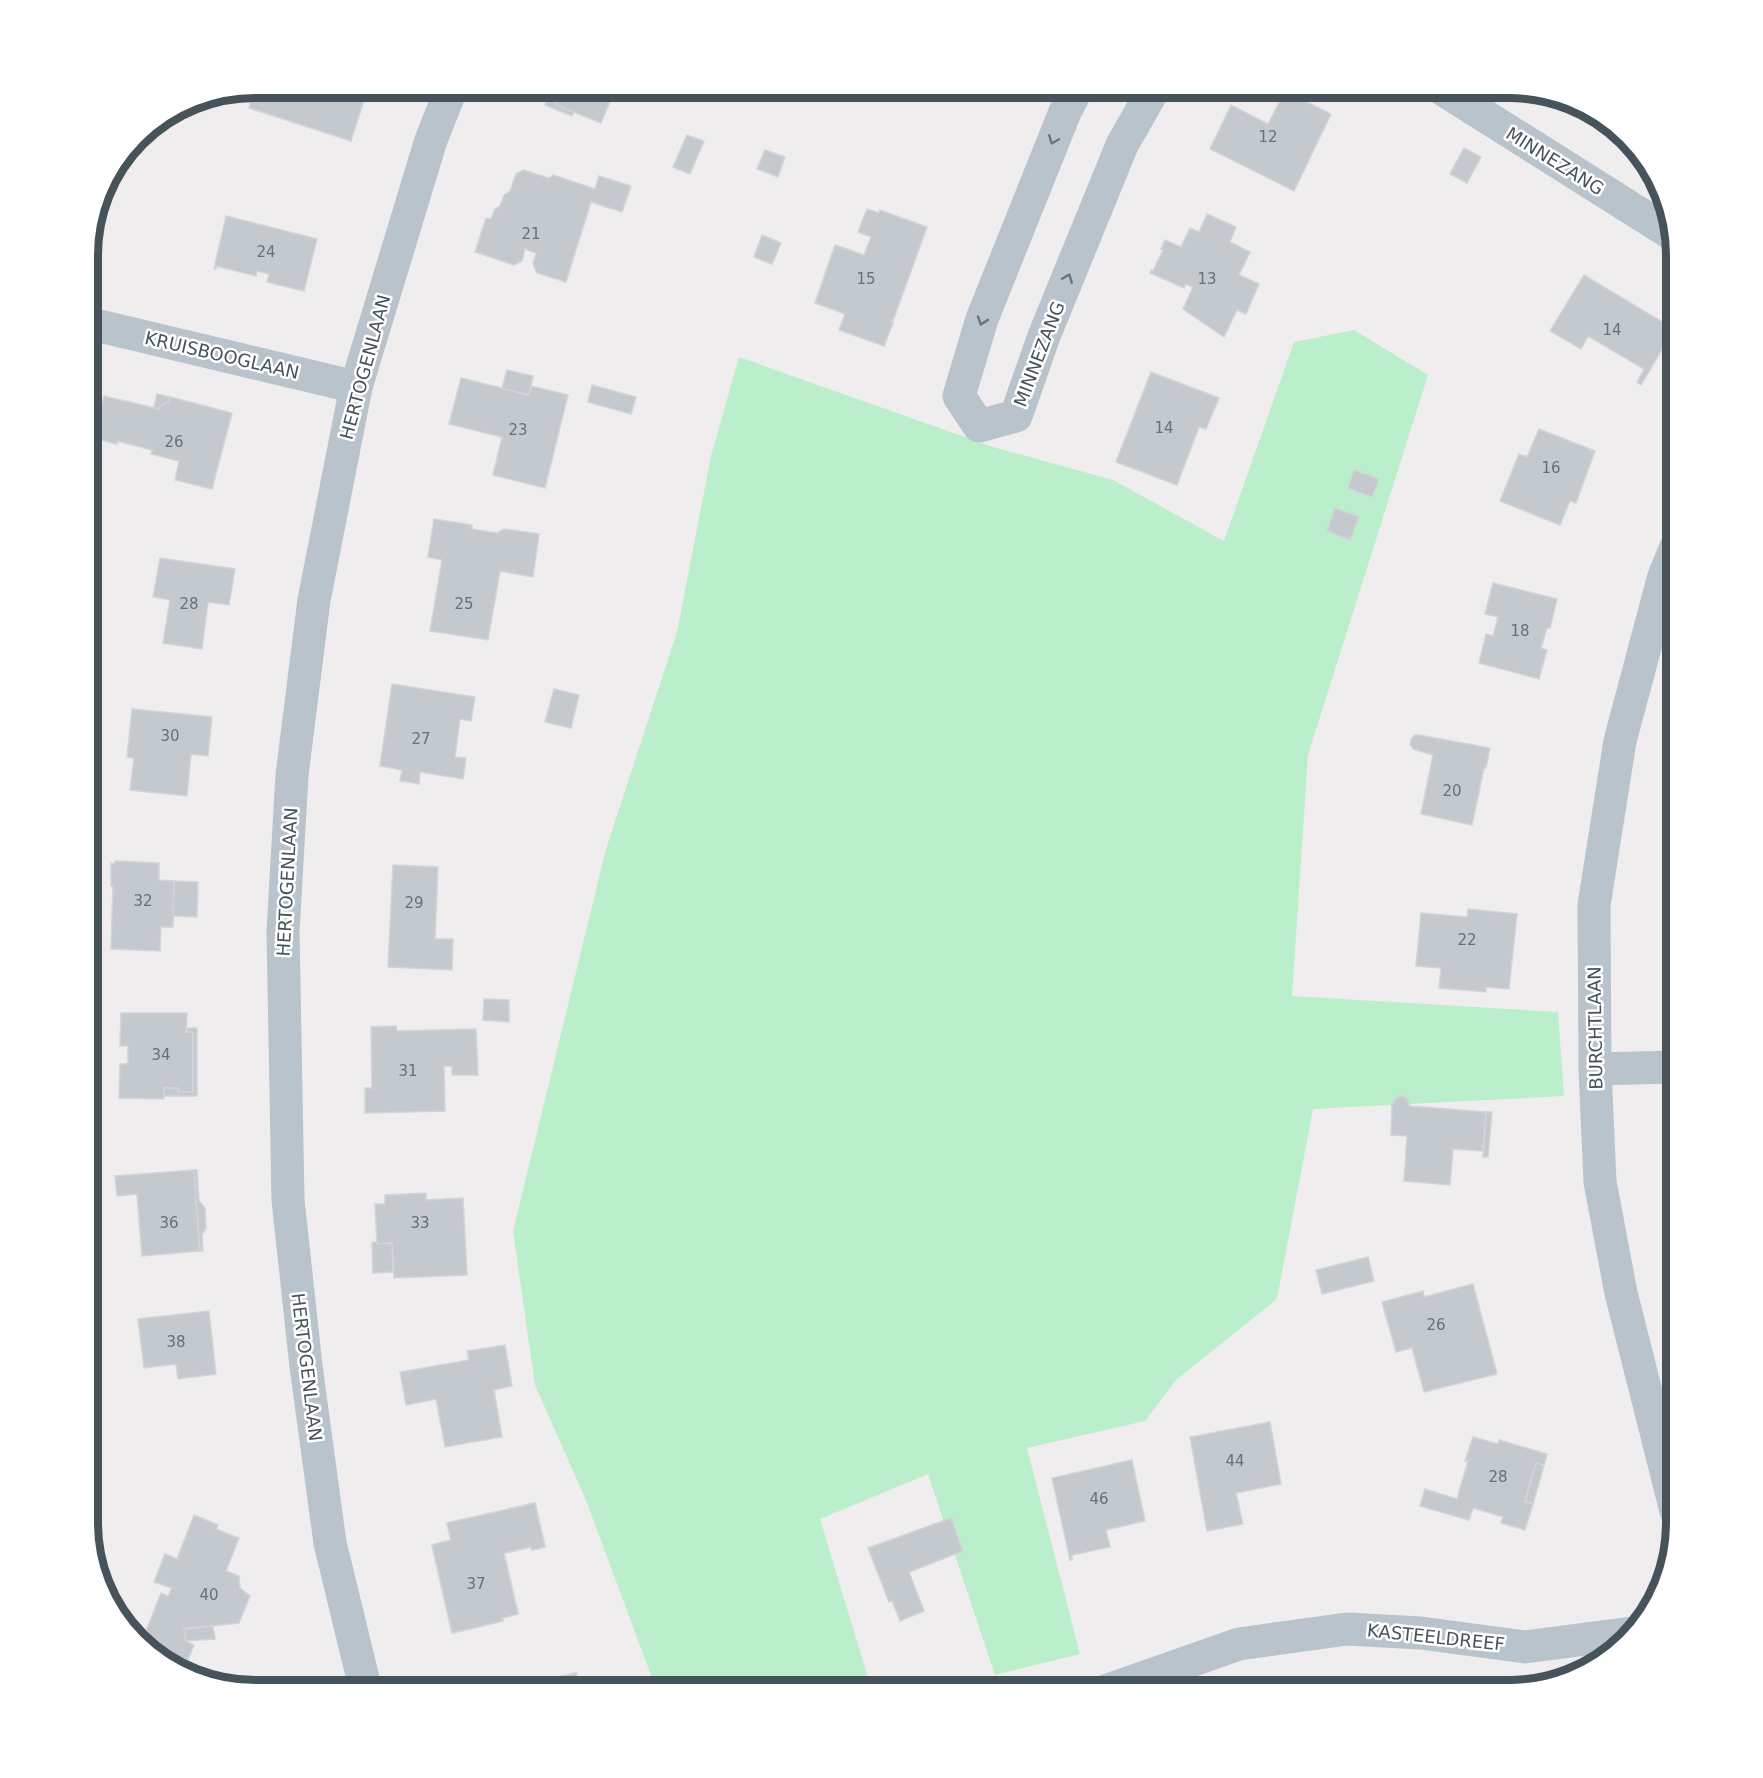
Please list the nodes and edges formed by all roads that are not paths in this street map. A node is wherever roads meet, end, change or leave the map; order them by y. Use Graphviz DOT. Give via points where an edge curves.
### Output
graph roads {
  1 [pos="448,98"];
  2 [pos="1072,98"];
  3 [pos="1149,98"];
  4 [pos="1456,98"];
  5 [pos="1663,228"];
  6 [pos="98,326"];
  7 [pos="356,387"];
  8 [pos="1666,571"];
  9 [pos="1666,1067"];
  10 [pos="1594,1070"];
  11 [pos="1666,1471"];
  12 [pos="1619,1635"];
  13 [pos="363,1680"];
  14 [pos="1136,1680"];
  1 -- 7 [label="street, HERTOGENLAAN" via="431,140"];
  2 -- 3 [label="street, MINNEZANG, one-way" via="982,320 959,396 979,426 1016,416 1044,336 1122,145"];
  4 -- 5 [label="street, MINNEZANG"];
  6 -- 7 [label="street, KRUISBOOGLAAN"];
  7 -- 13 [label="street, HERTOGENLAAN" via="314,600 292,775 283,931 288,1200 330,1544"];
  8 -- 10 [label="street, BURCHTLAAN" via="1620,741 1594,906"];
  9 -- 10 [label="street"];
  10 -- 11 [label="street, BURCHTLAAN" via="1600,1182 1621,1293"];
  12 -- 14 [label="street, KASTEELDREEF" via="1526,1647 1421,1633 1347,1629 1239,1644"];
}
